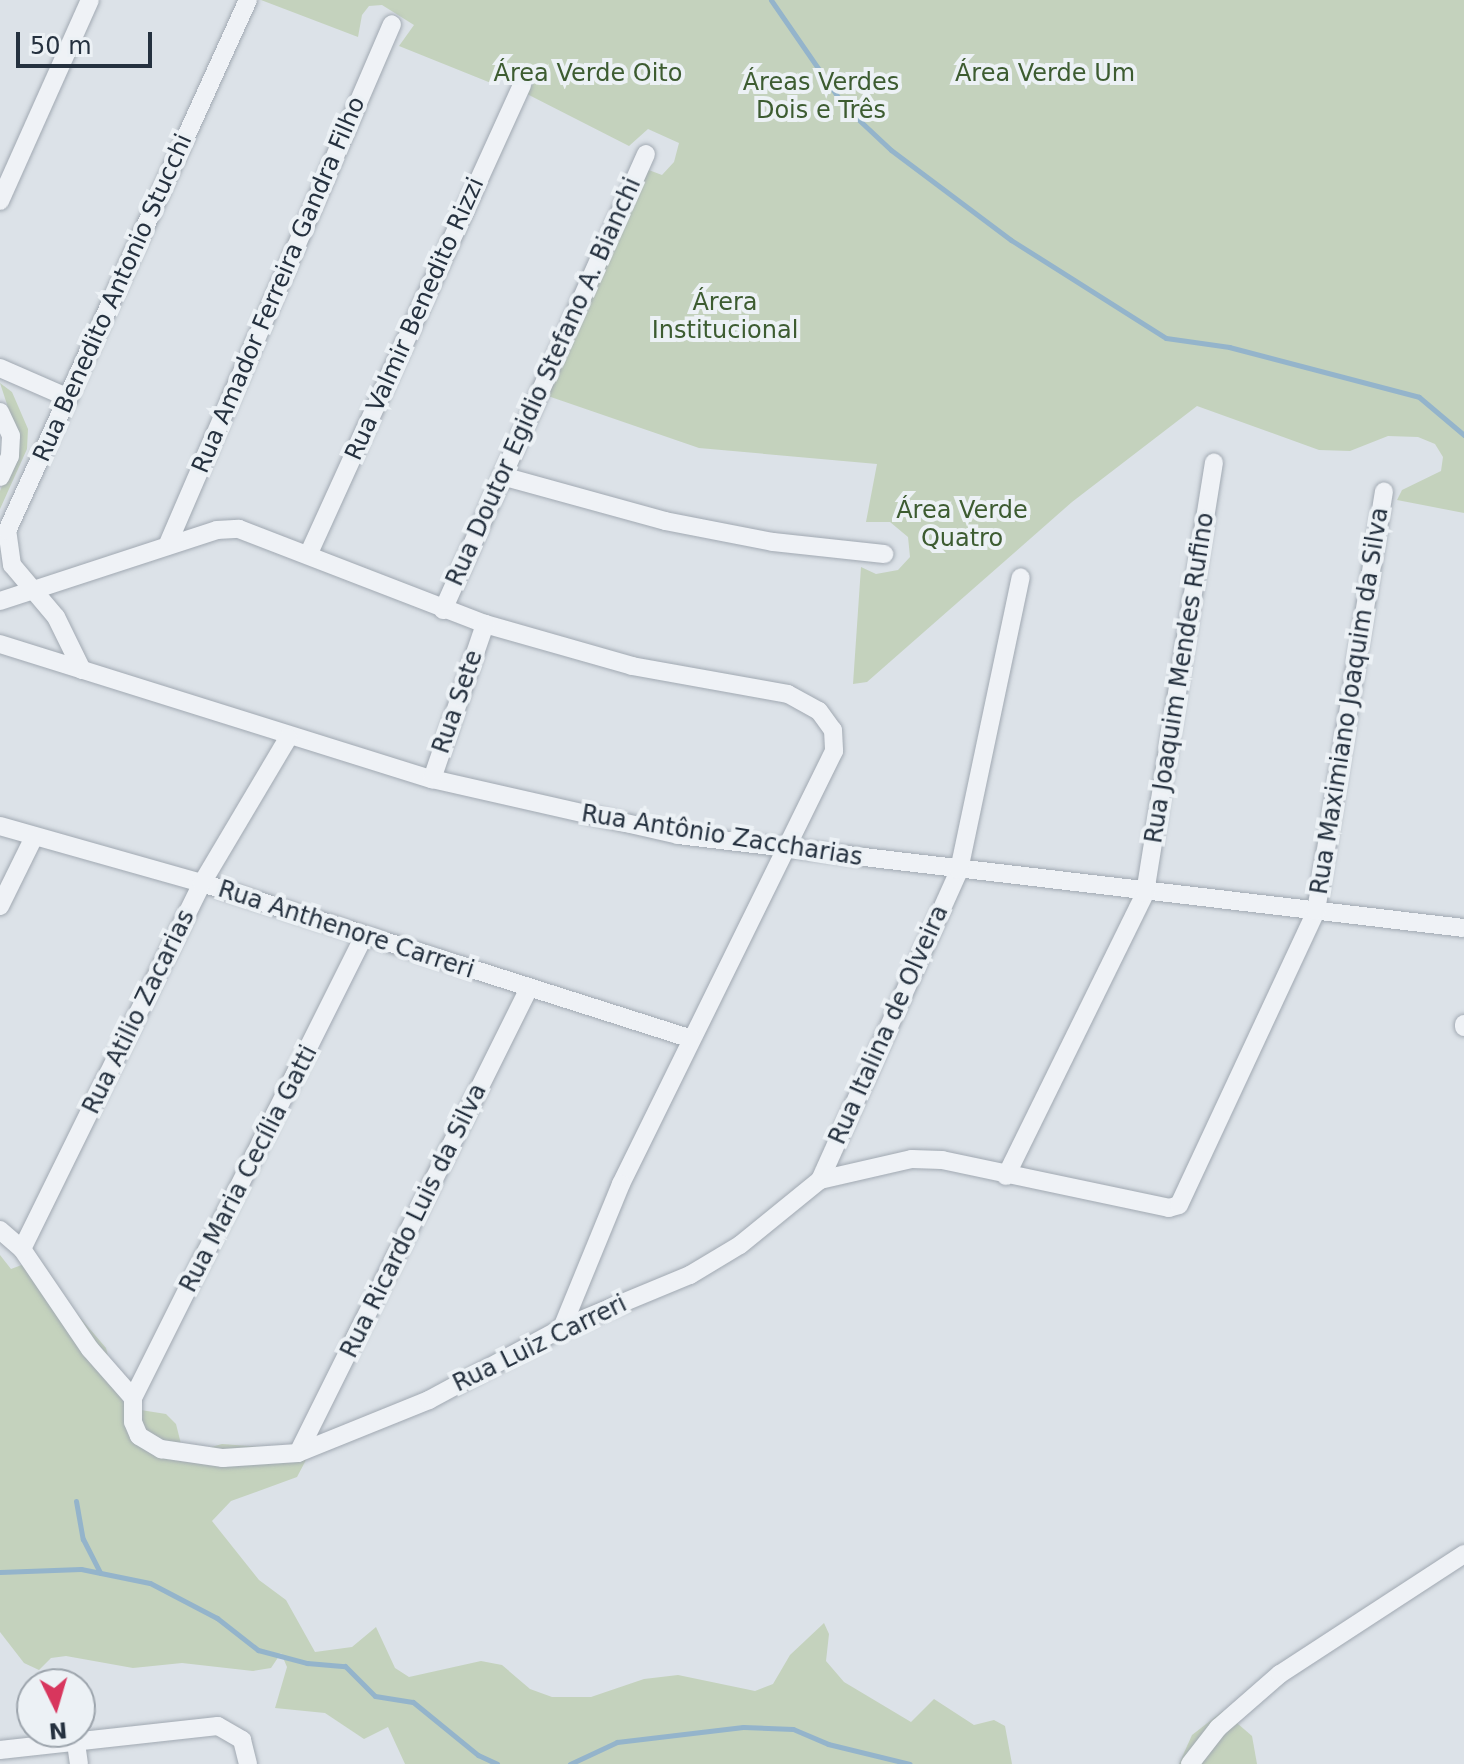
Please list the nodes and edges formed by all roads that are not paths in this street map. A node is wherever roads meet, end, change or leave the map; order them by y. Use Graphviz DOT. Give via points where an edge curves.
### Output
graph roads {
  1 [pos="90,0"];
  2 [pos="248,0"];
  3 [pos="392,24"];
  4 [pos="522,85"];
  5 [pos="646,154"];
  6 [pos="0,201"];
  7 [pos="0,368"];
  8 [pos="69,398"];
  9 [pos="0,412"];
  10 [pos="1214,463"];
  11 [pos="502,476"];
  12 [pos="0,477"];
  13 [pos="1384,491"];
  14 [pos="167,546"];
  15 [pos="309,553"];
  16 [pos="884,554"];
  17 [pos="1021,577"];
  18 [pos="36,591"];
  19 [pos="0,601"];
  20 [pos="443,610"];
  21 [pos="485,624"];
  22 [pos="0,644"];
  23 [pos="82,670"];
  24 [pos="288,738"];
  25 [pos="432,779"];
  26 [pos="0,826"];
  27 [pos="34,837"];
  28 [pos="785,847"];
  29 [pos="959,870"];
  30 [pos="202,883"];
  31 [pos="1145,893"];
  32 [pos="0,906"];
  33 [pos="1316,911"];
  34 [pos="1464,928"];
  35 [pos="363,938"];
  36 [pos="529,988"];
  37 [pos="692,1039"];
  38 [pos="1006,1176"];
  39 [pos="820,1180"];
  40 [pos="1169,1208"];
  41 [pos="0,1230"];
  42 [pos="22,1249"];
  43 [pos="562,1328"];
  44 [pos="133,1398"];
  45 [pos="298,1453"];
  46 [pos="1464,1554"];
  47 [pos="96,1741"];
  48 [pos="22,1748"];
  49 [pos="0,1750"];
  50 [pos="248,1764"];
  51 [pos="1190,1764"];
  1 -- 6 [label="street"];
  2 -- 8 [label="street, Rua Benedito Antonio Stucchi"];
  3 -- 14 [label="street, Rua Amador Ferreira Gandra Filho"];
  4 -- 15 [label="street, Rua Valmir Benedito Rizzi"];
  5 -- 11 [label="street, Rua Doutor Egidio Stefano A. Bianchi"];
  7 -- 8 [label="street"];
  8 -- 18 [label="street, Rua Benedito Antonio Stucchi" via="7,531 12,565"];
  9 -- 12 [label="street" via="11,436 10,456"];
  10 -- 31 [label="street, Rua Joaquim Mendes Rufino"];
  11 -- 16 [label="street" via="665,521 773,542"];
  11 -- 20 [label="street, Rua Doutor Egidio Stefano A. Bianchi"];
  13 -- 33 [label="street, Rua Maximiano Joaquim da Silva"];
  14 -- 15 [label="street" via="217,530 239,529"];
  14 -- 18 [label="street"];
  15 -- 20 [label="street"];
  17 -- 29 [label="street, Rua Italina de Olveira"];
  18 -- 19 [label="street"];
  18 -- 23 [label="street, Rua Benedito Antonio Stucchi" via="56,617"];
  20 -- 21 [label="street"];
  21 -- 25 [label="street, Rua Sete"];
  21 -- 28 [label="street" via="632,666 788,694 819,711 833,730 834,751"];
  22 -- 23 [label="street, Rua Antônio Zaccharias"];
  23 -- 24 [label="street, Rua Antônio Zaccharias"];
  24 -- 25 [label="street, Rua Antônio Zaccharias"];
  24 -- 30 [label="street, Rua Atilio Zacarias"];
  25 -- 28 [label="street, Rua Antônio Zaccharias" via="678,835"];
  26 -- 27 [label="street, Rua Anthenore Carreri"];
  27 -- 30 [label="street, Rua Anthenore Carreri"];
  27 -- 32 [label="street"];
  28 -- 29 [label="street, Rua Antônio Zaccharias"];
  28 -- 37 [label="street"];
  29 -- 31 [label="street, Rua Antônio Zaccharias"];
  29 -- 39 [label="street, Rua Italina de Olveira"];
  30 -- 35 [label="street, Rua Anthenore Carreri"];
  30 -- 42 [label="street, Rua Atilio Zacarias"];
  31 -- 33 [label="street, Rua Antônio Zaccharias"];
  31 -- 38 [label="street, Rua Joaquim Mendes Rufino"];
  33 -- 34 [label="street, Rua Antônio Zaccharias"];
  33 -- 40 [label="street, Rua Maximiano Joaquim da Silva" via="1187,1196"];
  35 -- 36 [label="street, Rua Anthenore Carreri"];
  35 -- 44 [label="street, Rua Maria Cecília Gatti"];
  36 -- 37 [label="street, Rua Anthenore Carreri"];
  36 -- 45 [label="street, Rua Ricardo Luis da Silva"];
  37 -- 43 [label="street" via="621,1184"];
  38 -- 39 [label="street, Rua Luiz Carreri" via="912,1159"];
  38 -- 40 [label="street, Rua Luiz Carreri"];
  39 -- 43 [label="street, Rua Luiz Carreri" via="740,1245 690,1275"];
  41 -- 42 [label="street"];
  42 -- 44 [label="street" via="90,1349"];
  43 -- 45 [label="street, Rua Luiz Carreri" via="429,1400"];
  44 -- 45 [label="street, Rua Luiz Carreri" via="139,1436 161,1449 223,1458"];
  46 -- 51 [label="street" via="1280,1674 1218,1728"];
  47 -- 50 [label="street" via="218,1726 242,1740"];
  48 -- 49 [label="street"];
}
